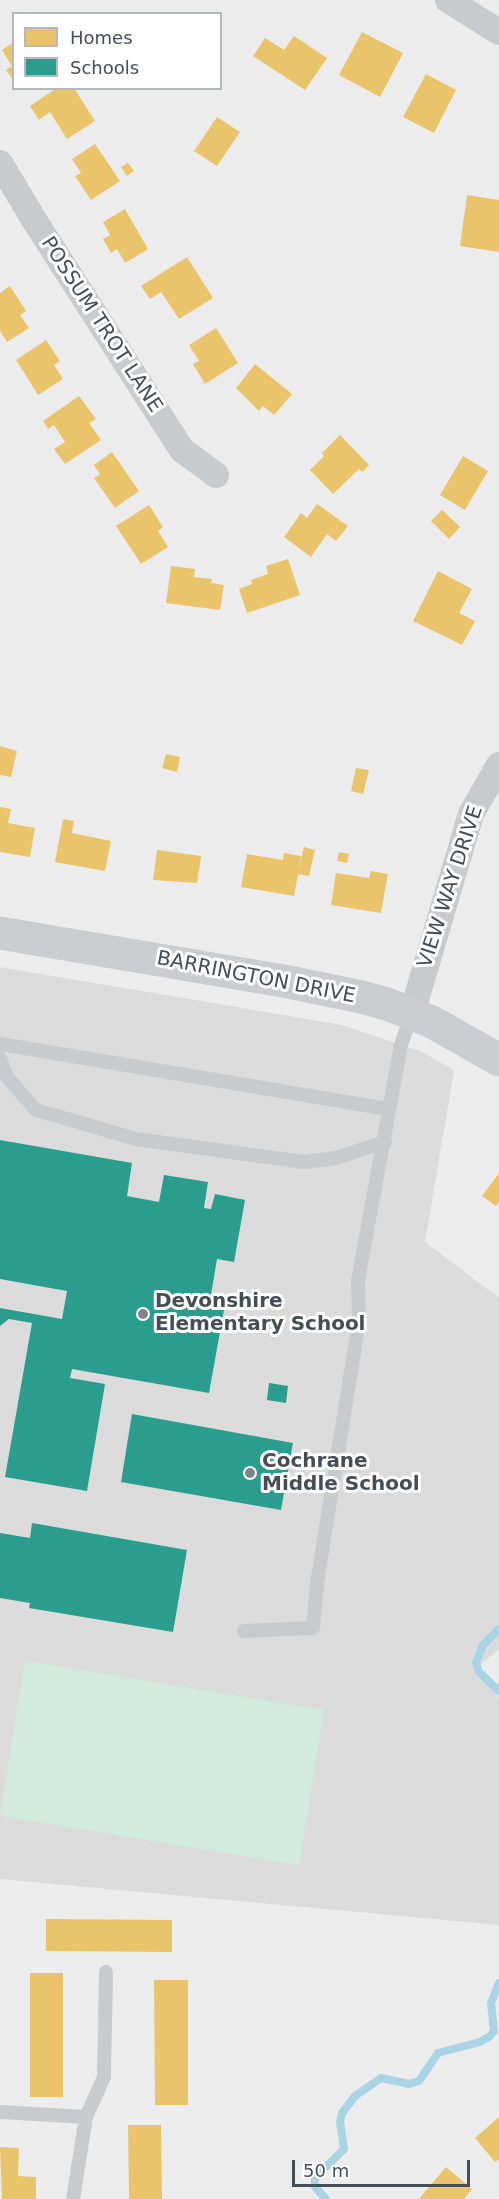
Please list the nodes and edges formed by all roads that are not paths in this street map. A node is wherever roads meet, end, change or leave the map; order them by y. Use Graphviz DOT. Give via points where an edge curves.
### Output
graph roads {
  1 [pos="448,0"];
  2 [pos="499,32"];
  3 [pos="0,163"];
  4 [pos="216,475"];
  5 [pos="499,765"];
  6 [pos="2,936"];
  7 [pos="412,1013"];
  8 [pos="0,1044"];
  9 [pos="0,1058"];
  10 [pos="499,1060"];
  11 [pos="388,1109"];
  12 [pos="385,1142"];
  13 [pos="244,1631"];
  14 [pos="106,1972"];
  15 [pos="0,2112"];
  16 [pos="86,2117"];
  17 [pos="73,2199"];
  1 -- 2 [label="street"];
  3 -- 4 [label="street, POSSUM TROT LANE" via="182,450"];
  5 -- 7 [label="street, VIEW WAY DRIVE" via="471,814"];
  6 -- 7 [label="street, BARRINGTON DRIVE" via="289,982 370,999"];
  7 -- 10 [label="street, BARRINGTON DRIVE"];
  7 -- 11 [label="lane"];
  8 -- 11 [label="lane"];
  9 -- 12 [label="lane" via="7,1077 36,1110 136,1138 304,1162 336,1158"];
  11 -- 12 [label="lane"];
  12 -- 13 [label="lane" via="358,1280 359,1321 312,1628"];
  14 -- 16 [label="lane" via="104,2077"];
  15 -- 16 [label="lane"];
  16 -- 17 [label="lane"];
}
